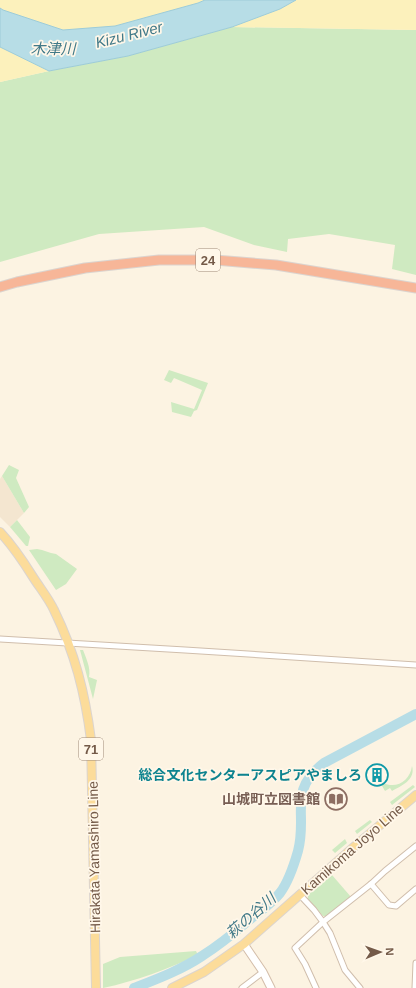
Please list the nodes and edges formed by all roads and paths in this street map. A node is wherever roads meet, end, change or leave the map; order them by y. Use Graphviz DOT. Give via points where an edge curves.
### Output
graph roads {
  1 [pos="0,287"];
  2 [pos="416,288"];
  3 [pos="0,532"];
  4 [pos="0,640"];
  5 [pos="69,644"];
  6 [pos="416,665"];
  7 [pos="416,795"];
  8 [pos="416,846"];
  9 [pos="371,884"];
  10 [pos="416,889"];
  11 [pos="300,894"];
  12 [pos="323,922"];
  13 [pos="244,944"];
  14 [pos="416,963"];
  15 [pos="263,972"];
  16 [pos="96,988"];
  17 [pos="172,988"];
  18 [pos="242,988"];
  19 [pos="271,988"];
  20 [pos="316,988"];
  21 [pos="360,988"];
  22 [pos="415,988"];
  1 -- 2 [label="highway, 24" via="85,268 159,260 215,260 276,265"];
  3 -- 5 [label="main road, Hirakata Yamashiro Line / 71" via="19,555 54,609"];
  4 -- 5 [label="street"];
  5 -- 6 [label="street"];
  5 -- 16 [label="main road, Hirakata Yamashiro Line / 71" via="82,686 91,740"];
  7 -- 11 [label="main road, Kamikoma Joyo Line"];
  8 -- 9 [label="street"];
  9 -- 10 [label="street" via="389,905 396,906"];
  9 -- 12 [label="street"];
  11 -- 12 [label="street"];
  11 -- 13 [label="main road, Kamikoma Joyo Line"];
  12 -- 20 [label="street" via="294,948"];
  12 -- 21 [label="street" via="345,970"];
  13 -- 15 [label="street"];
  13 -- 17 [label="main road, Kamikoma Joyo Line" via="204,972"];
  14 -- 22 [label="street"];
  15 -- 18 [label="street"];
  15 -- 19 [label="street"];
}
